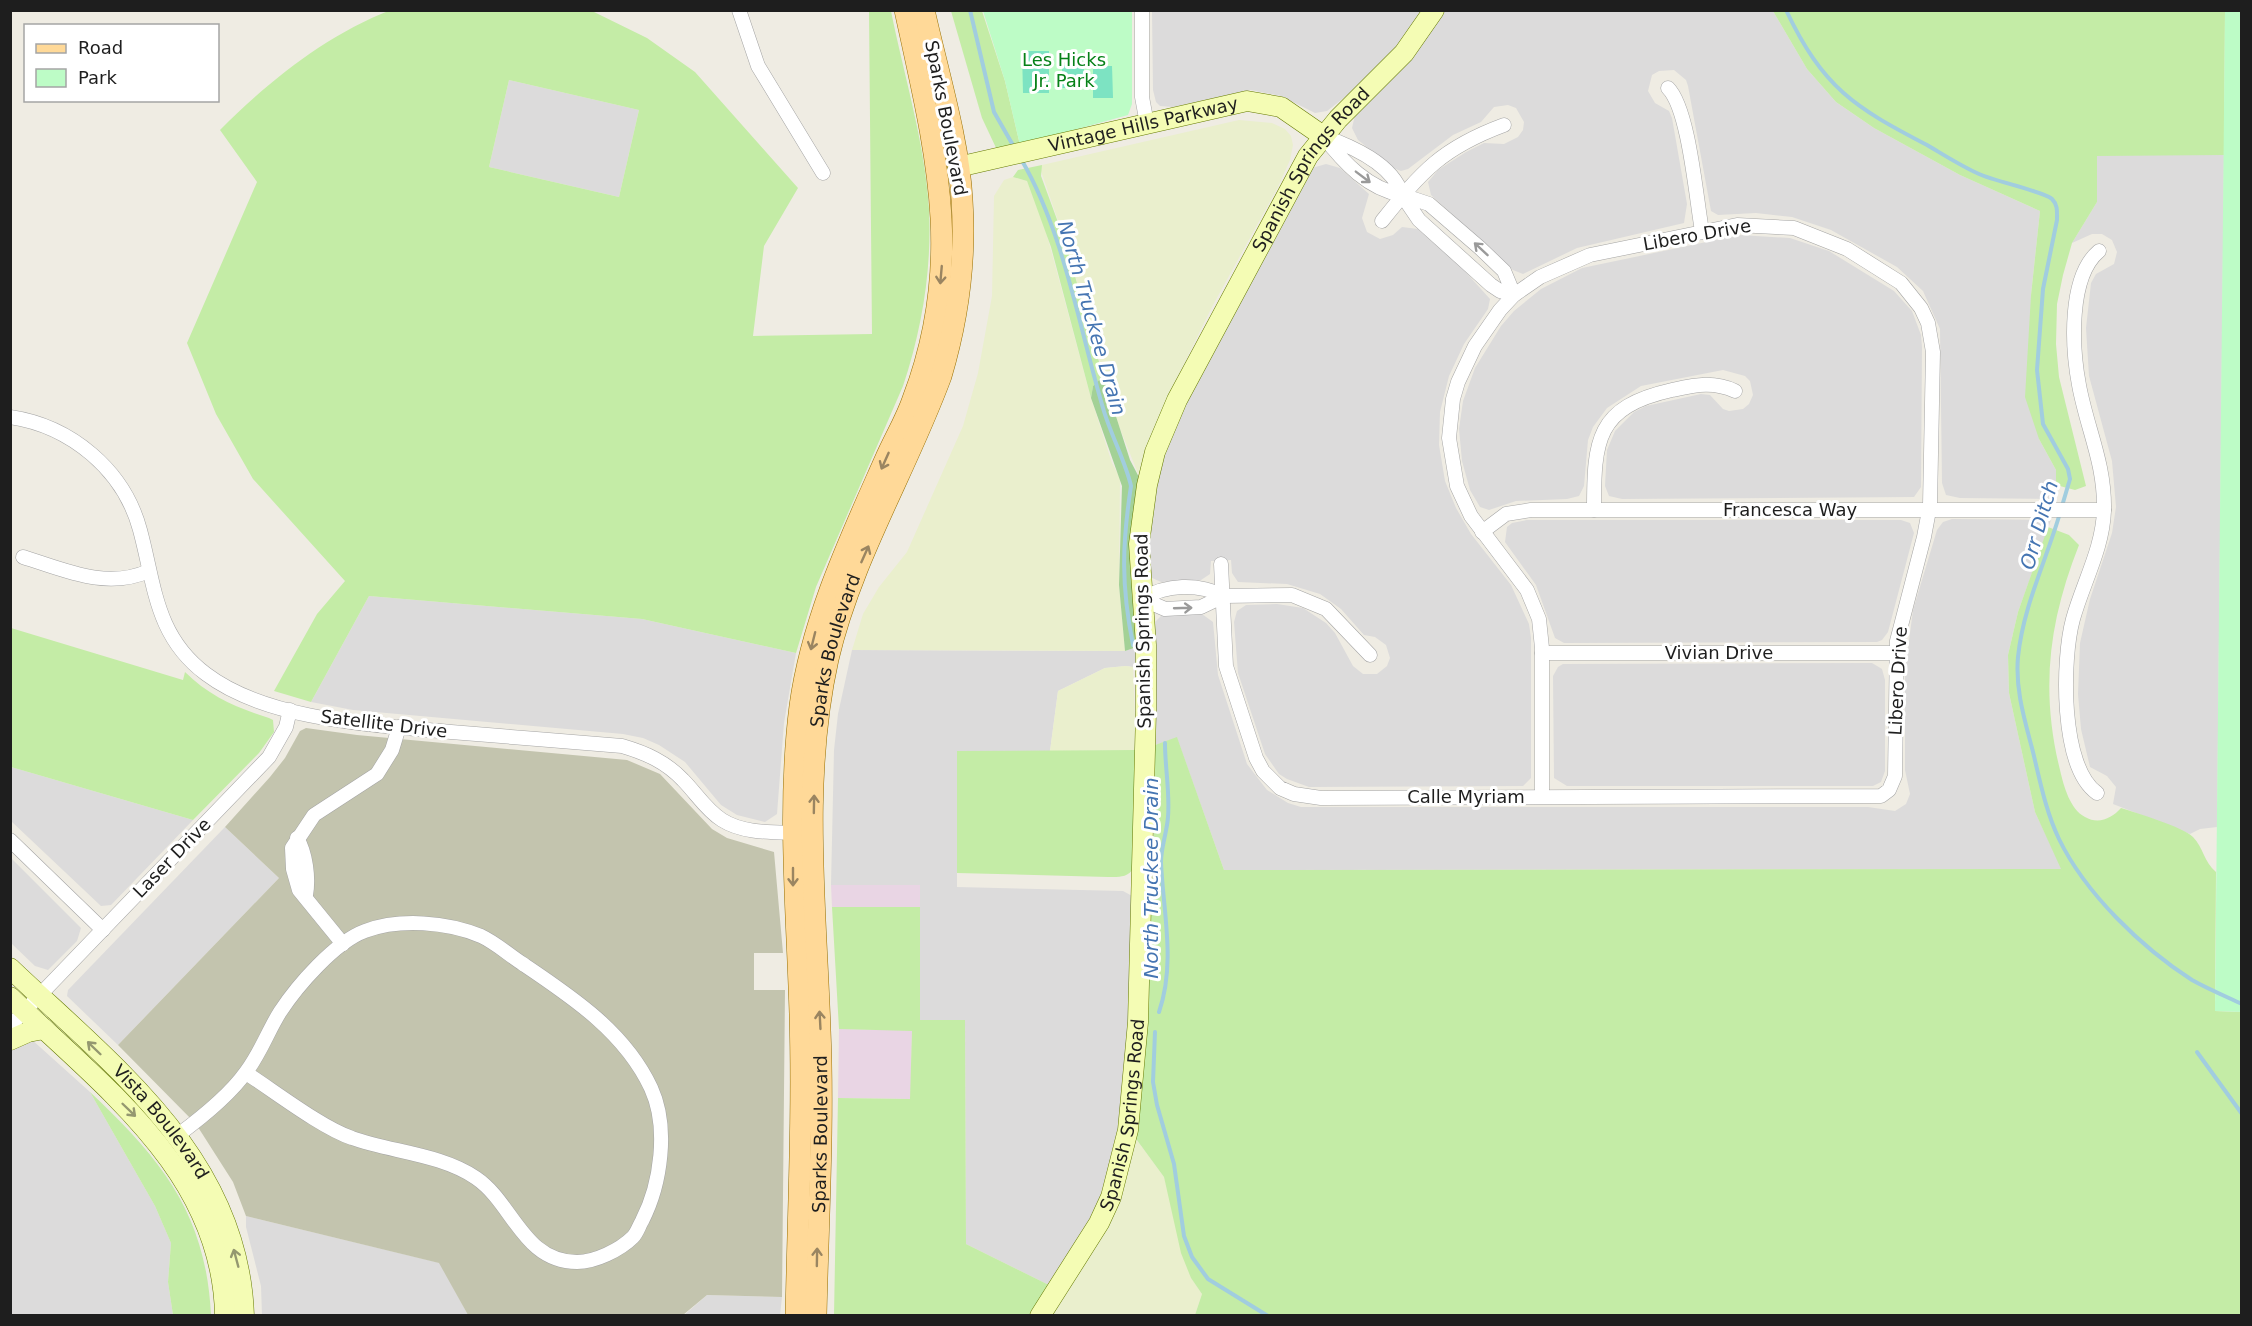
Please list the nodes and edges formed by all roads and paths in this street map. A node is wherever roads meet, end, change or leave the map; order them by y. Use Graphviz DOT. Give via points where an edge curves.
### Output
graph roads {
  1 [pos="739,10"];
  2 [pos="907,10"];
  3 [pos="924,10"];
  4 [pos="1142,10"];
  5 [pos="1434,10"];
  6 [pos="1668,88"];
  7 [pos="1147,124"];
  8 [pos="1504,125"];
  9 [pos="1323,136"];
  10 [pos="958,167"];
  11 [pos="823,173"];
  12 [pos="1402,195"];
  13 [pos="1382,221"];
  14 [pos="1702,231"];
  15 [pos="943,237"];
  16 [pos="2099,251"];
  17 [pos="1514,295"];
  18 [pos="1735,391"];
  19 [pos="10,417"];
  20 [pos="1594,510"];
  21 [pos="1929,510"];
  22 [pos="2104,510"];
  23 [pos="1482,532"];
  24 [pos="23,557"];
  25 [pos="1221,564"];
  26 [pos="149,571"];
  27 [pos="1224,596"];
  28 [pos="1142,599"];
  29 [pos="1542,653"];
  30 [pos="1896,653"];
  31 [pos="1370,655"];
  32 [pos="290,710"];
  33 [pos="399,727"];
  34 [pos="1889,790"];
  35 [pos="2097,793"];
  36 [pos="1542,797"];
  37 [pos="804,833"];
  38 [pos="10,840"];
  39 [pos="103,930"];
  40 [pos="343,944"];
  41 [pos="10,968"];
  42 [pos="10,997"];
  43 [pos="40,997"];
  44 [pos="25,1011"];
  45 [pos="10,1026"];
  46 [pos="44,1029"];
  47 [pos="10,1040"];
  48 [pos="246,1073"];
  49 [pos="178,1135"];
  50 [pos="225,1316"];
  51 [pos="244,1316"];
  52 [pos="796,1316"];
  53 [pos="816,1316"];
  54 [pos="1040,1316"];
  1 -- 11 [label="street" via="758,66"];
  2 -- 10 [label="main road" via="920,45 946,159"];
  2 -- 15 [label="main road, Sparks Boulevard" via="937,163"];
  3 -- 10 [label="main road, Sparks Boulevard"];
  4 -- 7 [label="street" via="1142,97"];
  5 -- 9 [label="street, Spanish Springs Road" via="1395,63"];
  6 -- 14 [label="street" via="1682,114"];
  7 -- 9 [label="street, Vintage Hills Parkway" via="1229,104 1259,102 1291,112"];
  7 -- 10 [label="street, Vintage Hills Parkway"];
  8 -- 12 [label="street" via="1449,150"];
  9 -- 12 [label="street, Vintage Hills Parkway" via="1360,151 1399,184"];
  9 -- 28 [label="street, Spanish Springs Road" via="1277,211 1167,420 1155,452 1141,516"];
  10 -- 15 [label="main road" via="951,182 950,215"];
  37 -- 10 [label="main road, Sparks Boulevard, one-way" via="818,721 842,610 929,410 951,341 963,265"];
  12 -- 13 [label="street"];
  12 -- 17 [label="street, Vintage Hills Parkway" via="1419,220 1491,285"];
  17 -- 12 [label="street, one-way" via="1504,271 1480,248 1429,204"];
  14 -- 17 [label="street, Libero Drive" via="1572,261"];
  14 -- 21 [label="street, Libero Drive" via="1758,224 1812,233 1890,275 1912,295 1932,339"];
  15 -- 37 [label="main road, Sparks Boulevard, one-way" via="936,320 926,361 913,401 828,592 812,643 796,743"];
  16 -- 22 [label="street" via="2089,260 2080,281 2075,348 2079,386 2102,469"];
  17 -- 23 [label="street, Libero Drive" via="1475,346 1458,382 1451,410 1454,473 1464,502"];
  18 -- 20 [label="street" via="1702,383 1646,396 1622,409 1605,427 1596,453"];
  19 -- 26 [label="street, Satellite Drive" via="43,425 79,443 111,474 134,511"];
  20 -- 21 [label="street, Francesca Way"];
  20 -- 23 [label="street, Francesca Way" via="1517,510 1498,518"];
  21 -- 22 [label="street, Francesca Way"];
  21 -- 30 [label="street, Libero Drive" via="1899,625"];
  22 -- 35 [label="street" via="2101,536 2072,622 2067,683 2070,727 2079,767 2084,781"];
  23 -- 29 [label="street, Libero Drive" via="1530,596 1539,619"];
  24 -- 26 [label="street" via="107,580"];
  25 -- 27 [label="street, Calle Myriam"];
  26 -- 32 [label="street, Satellite Drive" via="166,628 190,660 223,686"];
  28 -- 27 [label="street, one-way" via="1155,606 1174,608 1201,607"];
  27 -- 28 [label="street" via="1201,587 1155,590"];
  27 -- 31 [label="street" via="1279,594 1304,598 1337,618"];
  27 -- 36 [label="street, Calle Myriam" via="1228,678 1256,758 1280,788 1321,798"];
  28 -- 54 [label="street, Spanish Springs Road" via="1146,723 1137,1040 1128,1130 1118,1175 1099,1223"];
  29 -- 30 [label="street, Vivian Drive"];
  29 -- 36 [label="street, Libero Drive"];
  30 -- 34 [label="street, Libero Drive" via="1895,776"];
  32 -- 33 [label="street, Satellite Drive" via="340,721"];
  32 -- 39 [label="street, Laser Drive" via="279,742 269,757"];
  33 -- 37 [label="street, Satellite Drive" via="622,746 640,751 671,769 722,820 751,830"];
  33 -- 40 [label="street" via="392,750 377,774 314,815 292,848 299,868 299,890"];
  34 -- 36 [label="street, Calle Myriam" via="1881,796 1858,798"];
  37 -- 52 [label="main road, Sparks Boulevard, one-way" via="793,897 801,1065"];
  53 -- 37 [label="main road, Sparks Boulevard, one-way" via="820,1032 813,898"];
  38 -- 39 [label="street"];
  39 -- 43 [label="street, Laser Drive"];
  40 -- 48 [label="street" via="310,974 282,1009"];
  40 -- 48 [label="street" via="364,931 394,925 427,924 483,937 570,995 621,1041 651,1089 661,1143 652,1202 633,1237 601,1258 576,1263 552,1257 534,1247 495,1193 474,1176 449,1164 348,1137"];
  41 -- 43 [label="street, Vista Boulevard"];
  42 -- 44 [label="street, Vista Boulevard"];
  43 -- 44 [label="street, Laser Drive"];
  49 -- 43 [label="street, Vista Boulevard, one-way"];
  44 -- 45 [label="street, Laser Drive"];
  44 -- 46 [label="street, Vista Boulevard"];
  46 -- 47 [label="street"];
  46 -- 50 [label="street, Vista Boulevard, one-way" via="145,1125 174,1164 202,1213 222,1283"];
  48 -- 49 [label="street"];
  51 -- 49 [label="street, Vista Boulevard, one-way" via="238,1267 220,1208"];
}
